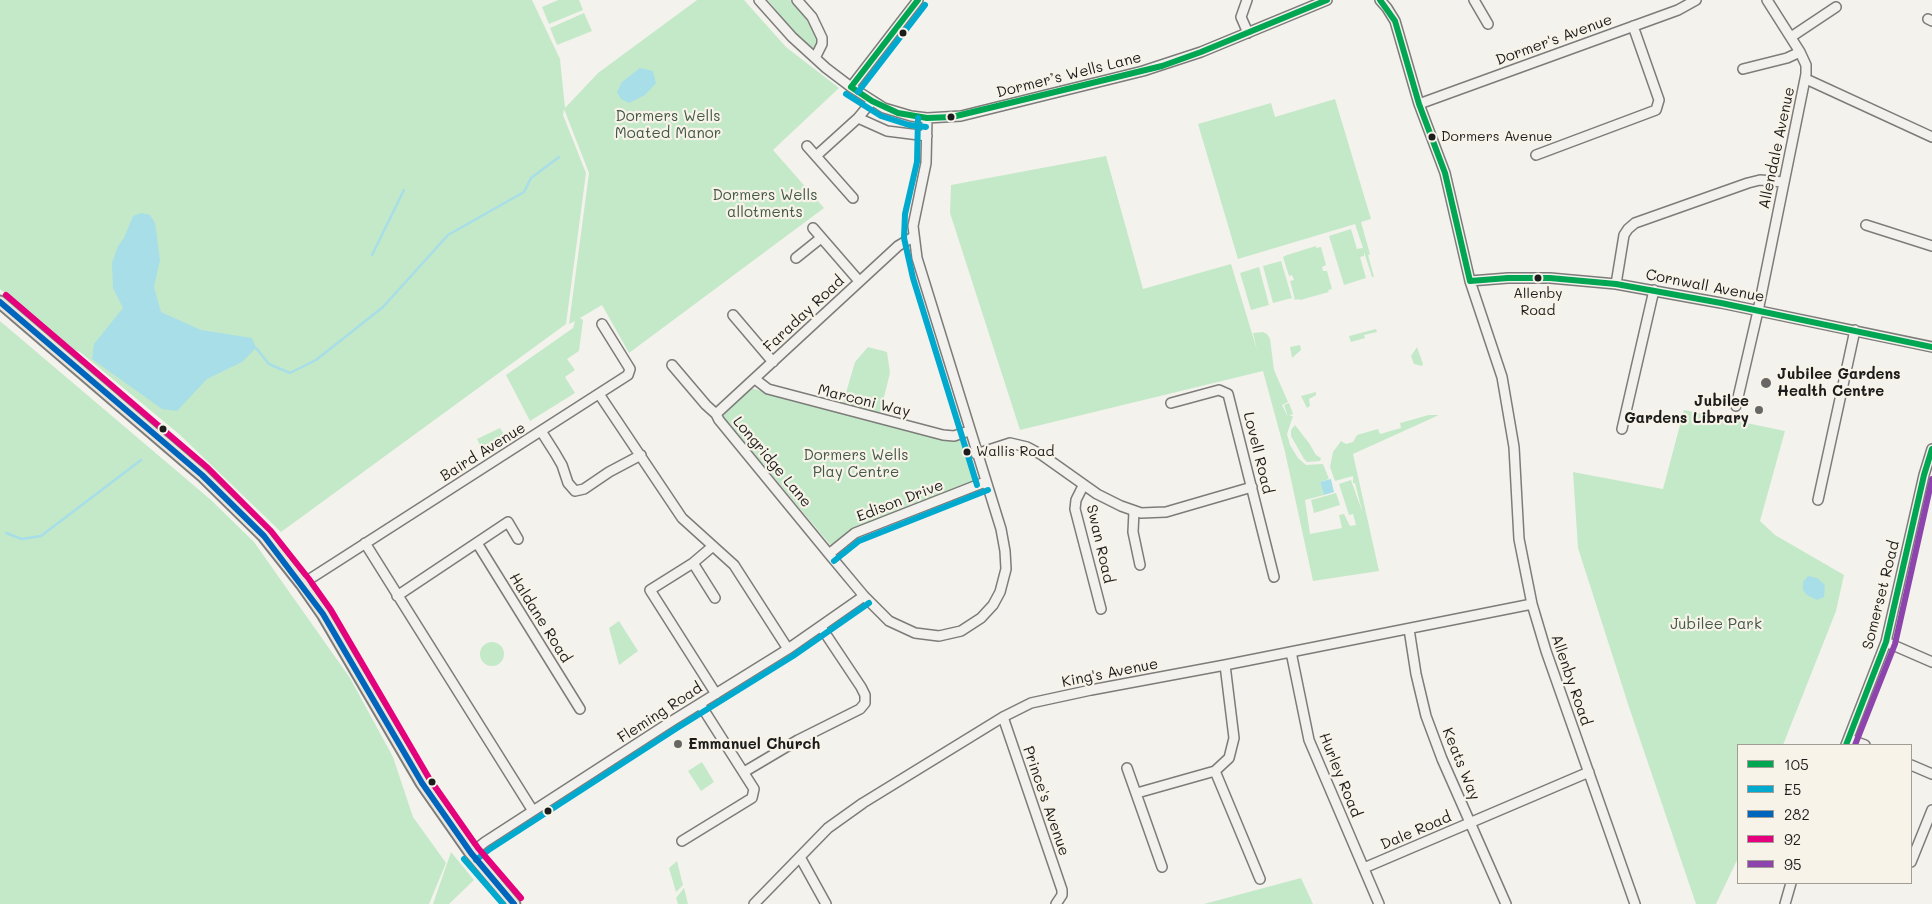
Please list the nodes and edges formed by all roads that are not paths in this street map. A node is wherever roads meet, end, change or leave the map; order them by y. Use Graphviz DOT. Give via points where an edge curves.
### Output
graph roads {
  1 [pos="759,0"];
  2 [pos="797,0"];
  3 [pos="918,0"];
  4 [pos="1247,0"];
  5 [pos="1327,0"];
  6 [pos="1380,0"];
  7 [pos="1474,0"];
  8 [pos="1696,0"];
  9 [pos="1768,0"];
  10 [pos="1836,7"];
  11 [pos="1488,24"];
  12 [pos="1633,26"];
  13 [pos="1248,33"];
  14 [pos="1791,37"];
  15 [pos="1800,52"];
  16 [pos="814,58"];
  17 [pos="1743,69"];
  18 [pos="1806,79"];
  19 [pos="851,87"];
  20 [pos="872,101"];
  21 [pos="1419,104"];
  22 [pos="858,118"];
  23 [pos="927,118"];
  24 [pos="927,136"];
  25 [pos="1932,137"];
  26 [pos="807,146"];
  27 [pos="1536,155"];
  28 [pos="816,156"];
  29 [pos="1783,182"];
  30 [pos="853,198"];
  31 [pos="1866,225"];
  32 [pos="813,228"];
  33 [pos="913,237"];
  34 [pos="822,238"];
  35 [pos="1932,246"];
  36 [pos="796,258"];
  37 [pos="1470,281"];
  38 [pos="859,282"];
  39 [pos="1616,284"];
  40 [pos="1654,290"];
  41 [pos="0,302"];
  42 [pos="1758,311"];
  43 [pos="733,314"];
  44 [pos="602,324"];
  45 [pos="1855,330"];
  46 [pos="1932,348"];
  47 [pos="773,362"];
  48 [pos="672,365"];
  49 [pos="755,378"];
  50 [pos="599,394"];
  51 [pos="1171,403"];
  52 [pos="1736,406"];
  53 [pos="716,414"];
  54 [pos="1622,429"];
  55 [pos="541,431"];
  56 [pos="969,431"];
  57 [pos="1932,449"];
  58 [pos="976,454"];
  59 [pos="640,455"];
  60 [pos="1928,474"];
  61 [pos="985,482"];
  62 [pos="1084,486"];
  63 [pos="1252,487"];
  64 [pos="1818,500"];
  65 [pos="1134,511"];
  66 [pos="518,539"];
  67 [pos="365,543"];
  68 [pos="477,543"];
  69 [pos="713,546"];
  70 [pos="829,554"];
  71 [pos="693,563"];
  72 [pos="1140,565"];
  73 [pos="1274,577"];
  74 [pos="302,584"];
  75 [pos="397,596"];
  76 [pos="864,596"];
  77 [pos="716,598"];
  78 [pos="1532,604"];
  79 [pos="1101,609"];
  80 [pos="821,627"];
  81 [pos="1409,629"];
  82 [pos="1886,642"];
  83 [pos="788,649"];
  84 [pos="1291,652"];
  85 [pos="1932,662"];
  86 [pos="1225,665"];
  87 [pos="716,694"];
  88 [pos="700,704"];
  89 [pos="580,708"];
  90 [pos="1003,717"];
  91 [pos="1848,742"];
  92 [pos="1912,765"];
  93 [pos="1128,768"];
  94 [pos="744,772"];
  95 [pos="1215,772"];
  96 [pos="1589,772"];
  97 [pos="1932,774"];
  98 [pos="1137,793"];
  99 [pos="1932,810"];
  100 [pos="533,811"];
  101 [pos="1470,822"];
  102 [pos="682,841"];
  103 [pos="471,853"];
  104 [pos="800,857"];
  105 [pos="1912,860"];
  106 [pos="1162,867"];
  107 [pos="1364,868"];
  108 [pos="1260,879"];
  109 [pos="1791,884"];
  110 [pos="514,904"];
  111 [pos="754,904"];
  112 [pos="826,904"];
  113 [pos="1056,904"];
  114 [pos="1379,904"];
  115 [pos="1506,904"];
  116 [pos="1635,904"];
  117 [pos="1785,904"];
  1 -- 16 [label="street, Dormer’s Wells Lane"];
  2 -- 16 [label="street" via="812,17 822,38"];
  3 -- 19 [label="street"];
  4 -- 13 [label="street" via="1240,17"];
  5 -- 13 [label="street, Dormer’s Wells Lane"];
  6 -- 21 [label="street, Allenby Road" via="1394,21"];
  7 -- 11 [label="street"];
  8 -- 12 [label="street, Dormer's Avenue"];
  9 -- 14 [label="street, Allendale Avenue"];
  10 -- 14 [label="street"];
  12 -- 21 [label="street, Dormer's Avenue"];
  12 -- 27 [label="street" via="1659,100 1656,110"];
  13 -- 23 [label="street, Dormer’s Wells Lane" via="1125,76 961,116"];
  14 -- 15 [label="street, Allendale Avenue"];
  15 -- 17 [label="street"];
  15 -- 18 [label="street, Allendale Avenue" via="1806,64"];
  16 -- 19 [label="street, Dormer’s Wells Lane"];
  18 -- 25 [label="street"];
  18 -- 29 [label="street, Allendale Avenue"];
  19 -- 20 [label="street, Dormer’s Wells Lane"];
  20 -- 22 [label="street"];
  20 -- 23 [label="street, Dormer’s Wells Lane" via="898,113"];
  21 -- 37 [label="street, Allenby Road" via="1445,173"];
  22 -- 24 [label="street" via="888,131"];
  22 -- 28 [label="street"];
  23 -- 24 [label="street, Longridge Lane"];
  24 -- 33 [label="street, Longridge Lane" via="926,163 914,215"];
  26 -- 28 [label="street"];
  28 -- 30 [label="street"];
  29 -- 39 [label="street" via="1756,181 1635,223 1624,235"];
  29 -- 42 [label="street, Allendale Avenue"];
  31 -- 35 [label="street"];
  32 -- 34 [label="street"];
  33 -- 38 [label="street, Faraday Road" via="898,246"];
  33 -- 56 [label="street, Longridge Lane" via="921,275"];
  34 -- 36 [label="street"];
  34 -- 38 [label="street"];
  37 -- 39 [label="street, Cornwall Avenue" via="1550,278"];
  37 -- 78 [label="street, Allenby Road" via="1502,377 1514,447 1519,539"];
  38 -- 47 [label="street, Faraday Road"];
  39 -- 40 [label="street, Cornwall Avenue"];
  40 -- 42 [label="street, Cornwall Avenue"];
  40 -- 54 [label="street"];
  41 -- 74 [label="main road" via="202,475 264,536"];
  42 -- 45 [label="street, Cornwall Avenue"];
  42 -- 52 [label="street, Allendale Avenue"];
  43 -- 47 [label="street"];
  44 -- 50 [label="street, Baird Avenue" via="630,369 628,375"];
  45 -- 46 [label="street, Cornwall Avenue"];
  45 -- 64 [label="street"];
  47 -- 49 [label="street, Faraday Road"];
  48 -- 53 [label="street, Longridge Lane"];
  49 -- 53 [label="street, Faraday Road"];
  49 -- 56 [label="street, Marconi Way" via="768,390 937,434 954,436"];
  50 -- 55 [label="street, Baird Avenue"];
  50 -- 59 [label="street"];
  51 -- 63 [label="street, Lovell Road" via="1219,390 1228,394"];
  53 -- 70 [label="street, Longridge Lane"];
  55 -- 59 [label="street" via="575,491"];
  55 -- 67 [label="street, Baird Avenue"];
  56 -- 58 [label="street, Longridge Lane"];
  57 -- 60 [label="street, Somerset Road"];
  58 -- 61 [label="street, Longridge Lane"];
  58 -- 62 [label="street" via="1010,443 1021,445 1042,455"];
  59 -- 69 [label="street" via="682,518"];
  60 -- 82 [label="street, Somerset Road"];
  61 -- 70 [label="street, Edison Drive" via="855,533"];
  61 -- 76 [label="street, Longridge Lane" via="1004,541 1006,569 997,599 981,618 954,634 922,635 889,621"];
  62 -- 65 [label="street"];
  62 -- 79 [label="street, Swan Road" via="1075,509"];
  63 -- 65 [label="street" via="1166,512"];
  63 -- 73 [label="street, Lovell Road"];
  65 -- 72 [label="street" via="1132,532"];
  66 -- 68 [label="street" via="508,522"];
  67 -- 74 [label="street, Baird Avenue"];
  67 -- 75 [label="street"];
  68 -- 75 [label="street"];
  68 -- 89 [label="street, Haldane Road"];
  69 -- 71 [label="street"];
  69 -- 83 [label="street" via="734,565"];
  70 -- 76 [label="street, Longridge Lane"];
  71 -- 77 [label="street"];
  71 -- 87 [label="street" via="650,590"];
  74 -- 103 [label="main road" via="344,647 422,783"];
  75 -- 100 [label="street"];
  76 -- 80 [label="street, Fleming Road"];
  78 -- 81 [label="street, King's Avenue"];
  78 -- 96 [label="street, Allenby Road"];
  80 -- 83 [label="street, Fleming Road"];
  80 -- 94 [label="street" via="861,687 865,703 860,710 798,740"];
  81 -- 84 [label="street, King's Avenue"];
  81 -- 101 [label="street, Keats Way" via="1426,716"];
  82 -- 85 [label="street"];
  82 -- 91 [label="street, Somerset Road"];
  83 -- 87 [label="street, Fleming Road"];
  84 -- 86 [label="street, King's Avenue"];
  84 -- 107 [label="street, Hurley Road" via="1309,740"];
  86 -- 90 [label="street, King's Avenue" via="1031,703"];
  86 -- 95 [label="street" via="1234,738 1229,758"];
  87 -- 88 [label="street, Fleming Road"];
  88 -- 94 [label="street"];
  88 -- 100 [label="street, Fleming Road"];
  90 -- 104 [label="street, King's Avenue" via="863,803 828,828"];
  90 -- 113 [label="street, Prince's Avenue" via="1057,874 1062,896"];
  92 -- 97 [label="street"];
  93 -- 98 [label="street"];
  94 -- 102 [label="street" via="754,789 752,798"];
  95 -- 98 [label="street"];
  95 -- 108 [label="street"];
  96 -- 101 [label="street, Dale Road"];
  96 -- 116 [label="street, Allenby Road"];
  98 -- 106 [label="street"];
  99 -- 105 [label="street"];
  100 -- 103 [label="street, Fleming Road"];
  101 -- 107 [label="street, Dale Road"];
  101 -- 115 [label="street, Keats Way"];
  103 -- 110 [label="main road"];
  104 -- 111 [label="street, King's Avenue"];
  104 -- 112 [label="street"];
  107 -- 114 [label="street, Hurley Road"];
  109 -- 117 [label="street"];
}
